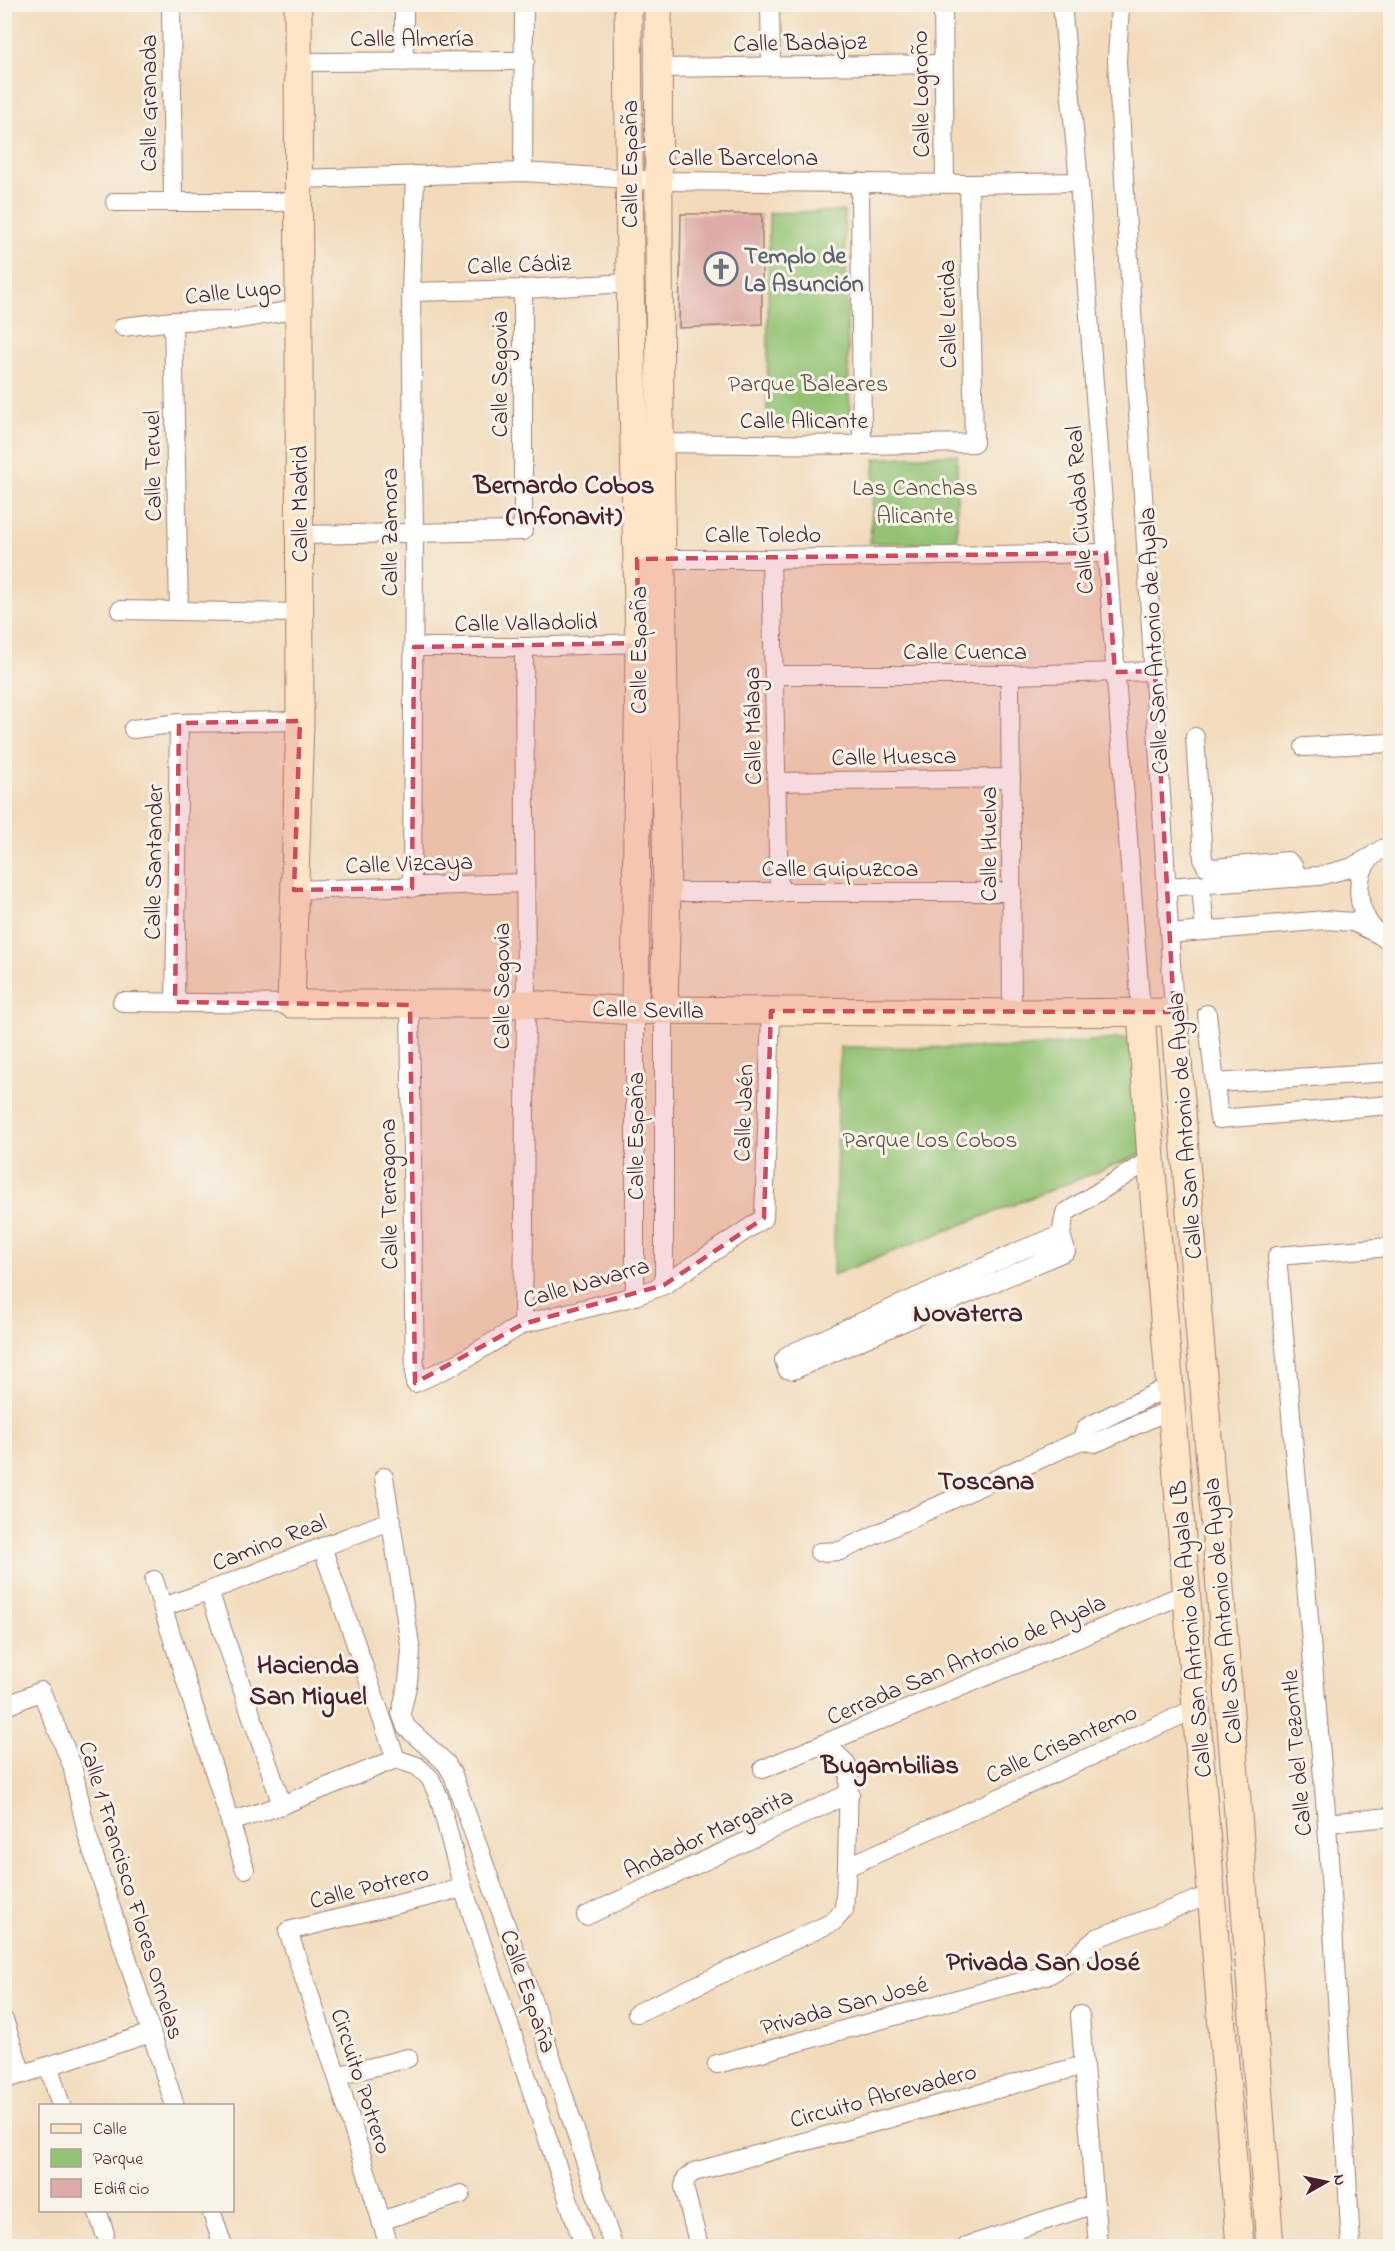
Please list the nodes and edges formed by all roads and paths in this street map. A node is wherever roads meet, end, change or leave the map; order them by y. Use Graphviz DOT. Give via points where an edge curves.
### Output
graph roads {
  1 [pos="171,4"];
  2 [pos="298,4"];
  3 [pos="404,4"];
  4 [pos="524,4"];
  5 [pos="628,4"];
  6 [pos="658,4"];
  7 [pos="770,4"];
  8 [pos="943,4"];
  9 [pos="1062,4"];
  10 [pos="1120,4"];
  11 [pos="300,62"];
  12 [pos="404,62"];
  13 [pos="525,62"];
  14 [pos="943,64"];
  15 [pos="771,66"];
  16 [pos="658,68"];
  17 [pos="523,172"];
  18 [pos="415,176"];
  19 [pos="629,177"];
  20 [pos="660,181"];
  21 [pos="860,182"];
  22 [pos="1079,182"];
  23 [pos="945,183"];
  24 [pos="969,184"];
  25 [pos="300,190"];
  26 [pos="173,201"];
  27 [pos="115,202"];
  28 [pos="630,283"];
  29 [pos="523,289"];
  30 [pos="411,292"];
  31 [pos="298,309"];
  32 [pos="173,321"];
  33 [pos="123,327"];
  34 [pos="647,443"];
  35 [pos="974,443"];
  36 [pos="862,446"];
  37 [pos="414,533"];
  38 [pos="300,535"];
  39 [pos="1106,553"];
  40 [pos="650,559"];
  41 [pos="771,559"];
  42 [pos="120,610"];
  43 [pos="179,610"];
  44 [pos="299,614"];
  45 [pos="639,643"];
  46 [pos="414,647"];
  47 [pos="524,647"];
  48 [pos="1155,671"];
  49 [pos="1114,672"];
  50 [pos="775,675"];
  51 [pos="1010,675"];
  52 [pos="300,721"];
  53 [pos="179,723"];
  54 [pos="133,729"];
  55 [pos="1195,737"];
  56 [pos="1390,743"];
  57 [pos="1304,747"];
  58 [pos="1011,778"];
  59 [pos="777,782"];
  60 [pos="1385,846"];
  61 [pos="1296,878"];
  62 [pos="525,882"];
  63 [pos="1201,885"];
  64 [pos="1167,887"];
  65 [pos="412,888"];
  66 [pos="294,890"];
  67 [pos="667,892"];
  68 [pos="779,892"];
  69 [pos="1012,892"];
  70 [pos="1205,931"];
  71 [pos="1170,934"];
  72 [pos="1387,940"];
  73 [pos="122,1002"];
  74 [pos="175,1002"];
  75 [pos="291,1004"];
  76 [pos="410,1005"];
  77 [pos="526,1005"];
  78 [pos="664,1010"];
  79 [pos="635,1011"];
  80 [pos="771,1011"];
  81 [pos="1012,1012"];
  82 [pos="1141,1012"];
  83 [pos="1174,1012"];
  84 [pos="1207,1014"];
  85 [pos="1390,1072"];
  86 [pos="1215,1083"];
  87 [pos="1390,1105"];
  88 [pos="1151,1159"];
  89 [pos="764,1218"];
  90 [pos="1390,1247"];
  91 [pos="664,1285"];
  92 [pos="635,1296"];
  93 [pos="901,1314"];
  94 [pos="523,1324"];
  95 [pos="1200,1339"];
  96 [pos="1166,1340"];
  97 [pos="415,1383"];
  98 [pos="1171,1398"];
  99 [pos="384,1477"];
  100 [pos="392,1520"];
  101 [pos="322,1547"];
  102 [pos="819,1552"];
  103 [pos="154,1580"];
  104 [pos="209,1591"];
  105 [pos="1187,1593"];
  106 [pos="163,1607"];
  107 [pos="4,1707"];
  108 [pos="1197,1708"];
  109 [pos="401,1713"];
  110 [pos="382,1719"];
  111 [pos="825,1743"];
  112 [pos="396,1759"];
  113 [pos="764,1769"];
  114 [pos="1236,1788"];
  115 [pos="1204,1790"];
  116 [pos="850,1794"];
  117 [pos="282,1805"];
  118 [pos="1390,1817"];
  119 [pos="231,1822"];
  120 [pos="1327,1822"];
  121 [pos="847,1867"];
  122 [pos="245,1869"];
  123 [pos="463,1888"];
  124 [pos="1212,1894"];
  125 [pos="586,1916"];
  126 [pos="288,1931"];
  127 [pos="1249,1969"];
  128 [pos="1219,1971"];
  129 [pos="637,2013"];
  130 [pos="1080,2015"];
  131 [pos="4,2020"];
  132 [pos="151,2033"];
  133 [pos="408,2058"];
  134 [pos="717,2064"];
  135 [pos="1084,2065"];
  136 [pos="49,2067"];
  137 [pos="22,2074"];
  138 [pos="337,2076"];
  139 [pos="4,2080"];
  140 [pos="61,2104"];
  141 [pos="174,2104"];
  142 [pos="594,2186"];
  143 [pos="461,2194"];
  144 [pos="568,2195"];
  145 [pos="1095,2204"];
  146 [pos="97,2212"];
  147 [pos="211,2212"];
  148 [pos="381,2221"];
  149 [pos="105,2234"];
  150 [pos="223,2247"];
  151 [pos="389,2247"];
  152 [pos="584,2247"];
  153 [pos="614,2247"];
  154 [pos="699,2247"];
  155 [pos="967,2247"];
  156 [pos="1098,2247"];
  157 [pos="1240,2247"];
  158 [pos="1270,2247"];
  159 [pos="1351,2247"];
  1 -- 26 [label="street, Calle Granada"];
  2 -- 11 [label="street, Calle Madrid"];
  3 -- 12 [label="street"];
  4 -- 13 [label="street"];
  5 -- 19 [label="street, Calle España"];
  6 -- 16 [label="street, Calle España"];
  7 -- 15 [label="street"];
  8 -- 14 [label="street, Calle Logroño"];
  9 -- 22 [label="street, Calle Ciudad Real"];
  10 -- 48 [label="street, Calle San Antonio de Ayala" via="1117,61"];
  11 -- 12 [label="street, Calle Almería"];
  11 -- 25 [label="street, Calle Madrid"];
  12 -- 13 [label="street, Calle Almería"];
  13 -- 17 [label="street"];
  14 -- 15 [label="street, Calle Badajoz"];
  14 -- 23 [label="street, Calle Logroño"];
  15 -- 16 [label="street, Calle Badajoz"];
  16 -- 20 [label="street, Calle España"];
  17 -- 18 [label="street, Calle Barcelona"];
  17 -- 19 [label="street, Calle Barcelona"];
  18 -- 25 [label="street, Calle Barcelona"];
  18 -- 30 [label="street, Calle Zamora"];
  19 -- 20 [label="street, Calle Barcelona"];
  19 -- 28 [label="street, Calle España"];
  20 -- 21 [label="street, Calle Barcelona"];
  20 -- 34 [label="street, Calle España"];
  21 -- 23 [label="street, Calle Barcelona"];
  21 -- 36 [label="street"];
  22 -- 24 [label="street, Calle Barcelona"];
  22 -- 39 [label="street, Calle Ciudad Real"];
  23 -- 24 [label="street, Calle Barcelona"];
  24 -- 35 [label="street, Calle Lerida"];
  25 -- 26 [label="street, Calle Barcelona"];
  25 -- 31 [label="street, Calle Madrid"];
  26 -- 27 [label="street, Calle Barcelona"];
  28 -- 29 [label="street, Calle Cádiz"];
  28 -- 34 [label="street, Calle España"];
  29 -- 30 [label="street, Calle Cádiz"];
  29 -- 37 [label="street, Calle Segovia" via="523,531"];
  30 -- 37 [label="street, Calle Zamora"];
  31 -- 32 [label="street, Calle Lugo" via="234,320"];
  31 -- 38 [label="street, Calle Madrid"];
  32 -- 33 [label="street, Calle Lugo"];
  32 -- 43 [label="street, Calle Teruel"];
  34 -- 36 [label="street, Calle Alicante"];
  34 -- 40 [label="street, Calle España"];
  35 -- 36 [label="street, Calle Alicante"];
  37 -- 38 [label="street"];
  37 -- 46 [label="street, Calle Zamora"];
  38 -- 44 [label="street, Calle Madrid"];
  39 -- 41 [label="street, Calle Toledo"];
  39 -- 49 [label="street, Calle Ciudad Real"];
  40 -- 41 [label="street, Calle Toledo"];
  40 -- 45 [label="street, Calle España"];
  40 -- 67 [label="street, Calle España"];
  41 -- 50 [label="street, Calle Málaga"];
  42 -- 43 [label="street"];
  43 -- 44 [label="street"];
  44 -- 52 [label="street, Calle Madrid"];
  45 -- 47 [label="street, Calle Valladolid"];
  45 -- 79 [label="street, Calle España"];
  46 -- 47 [label="street, Calle Valladolid"];
  46 -- 65 [label="street, Calle Zamora"];
  47 -- 62 [label="street, Calle Segovia"];
  48 -- 49 [label="street, Calle Cuenca"];
  48 -- 64 [label="street, Calle San Antonio de Ayala"];
  49 -- 51 [label="street, Calle Cuenca"];
  49 -- 82 [label="street, Calle Ciudad Real"];
  50 -- 51 [label="street, Calle Cuenca"];
  50 -- 59 [label="street, Calle Málaga"];
  51 -- 58 [label="street, Calle Huelva"];
  52 -- 53 [label="street"];
  52 -- 66 [label="street, Calle Madrid"];
  53 -- 54 [label="street"];
  53 -- 74 [label="street, Calle Santander"];
  55 -- 61 [label="street" via="1206,866 1288,861"];
  56 -- 57 [label="street"];
  58 -- 59 [label="street, Calle Huesca"];
  58 -- 69 [label="street, Calle Huelva"];
  59 -- 68 [label="street, Calle Málaga"];
  60 -- 61 [label="street" via="1350,868"];
  60 -- 72 [label="street" via="1364,869 1359,904 1366,921"];
  61 -- 63 [label="street"];
  62 -- 65 [label="street, Calle Vizcaya"];
  62 -- 77 [label="street, Calle Segovia"];
  63 -- 64 [label="street"];
  63 -- 70 [label="street"];
  64 -- 71 [label="street, Calle San Antonio de Ayala"];
  65 -- 66 [label="street, Calle Vizcaya"];
  66 -- 75 [label="street, Calle Madrid"];
  67 -- 68 [label="street, Calle Guipuzcoa"];
  67 -- 78 [label="street, Calle España"];
  68 -- 69 [label="street, Calle Guipuzcoa"];
  69 -- 81 [label="street, Calle Huelva"];
  70 -- 71 [label="street"];
  70 -- 72 [label="street" via="1324,920 1353,922"];
  71 -- 83 [label="street, Calle San Antonio de Ayala"];
  73 -- 74 [label="street, Calle Sevilla"];
  74 -- 75 [label="street, Calle Sevilla"];
  75 -- 76 [label="street, Calle Sevilla"];
  76 -- 77 [label="street, Calle Sevilla"];
  76 -- 97 [label="street, Calle Terragona"];
  77 -- 79 [label="street, Calle Sevilla"];
  77 -- 94 [label="street, Calle Segovia"];
  78 -- 79 [label="street, Calle Sevilla"];
  78 -- 80 [label="street, Calle Sevilla"];
  78 -- 91 [label="street, Calle España"];
  79 -- 92 [label="street, Calle España"];
  80 -- 81 [label="street, Calle Sevilla"];
  80 -- 89 [label="street, Calle Jaén"];
  81 -- 82 [label="street, Calle Sevilla"];
  82 -- 83 [label="street, Calle Sevilla"];
  82 -- 88 [label="street, Calle San Antonio de Ayala LB"];
  83 -- 95 [label="street, Calle San Antonio de Ayala"];
  84 -- 86 [label="street"];
  85 -- 86 [label="street"];
  86 -- 87 [label="street" via="1219,1119"];
  88 -- 93 [label="street" via="1065,1213 1061,1235 1066,1251 978,1279"];
  88 -- 96 [label="street, Calle San Antonio de Ayala LB"];
  89 -- 91 [label="street, Calle Navarra"];
  90 -- 120 [label="street, Calle del Tezontle" via="1277,1256"];
  91 -- 92 [label="street, Calle Navarra"];
  92 -- 94 [label="street, Calle Navarra"];
  93 -- 93 [label="street" via="788,1355 785,1365 793,1370"];
  94 -- 97 [label="street, Calle Navarra" via="458,1363"];
  95 -- 96 [label="street"];
  95 -- 114 [label="street, Calle San Antonio de Ayala"];
  96 -- 98 [label="street, Calle San Antonio de Ayala LB"];
  98 -- 102 [label="street" via="1087,1427 1081,1440 840,1551"];
  98 -- 105 [label="street, Calle San Antonio de Ayala LB"];
  99 -- 100 [label="street"];
  100 -- 101 [label="street, Camino Real"];
  100 -- 109 [label="street" via="411,1651"];
  101 -- 104 [label="street, Camino Real"];
  101 -- 110 [label="street"];
  103 -- 106 [label="street"];
  104 -- 106 [label="street, Camino Real"];
  104 -- 117 [label="street"];
  105 -- 108 [label="street, Calle San Antonio de Ayala LB"];
  105 -- 111 [label="street, Cerrada San Antonio de Ayala"];
  106 -- 119 [label="street"];
  107 -- 132 [label="street, Calle 1 Francisco Flores Ornelas" via="41,1690 72,1765 87,1834"];
  108 -- 115 [label="street, Calle San Antonio de Ayala LB"];
  108 -- 121 [label="street, Calle Crisantemo"];
  109 -- 110 [label="street"];
  109 -- 142 [label="street, Calle España" via="406,1727 446,1763 453,1775"];
  110 -- 112 [label="street"];
  111 -- 113 [label="street, Cerrada San Antonio de Ayala"];
  111 -- 116 [label="street" via="846,1763"];
  112 -- 117 [label="street"];
  112 -- 123 [label="street, Calle España" via="417,1766 430,1778 439,1797"];
  114 -- 115 [label="street"];
  114 -- 127 [label="street, Calle San Antonio de Ayala"];
  115 -- 124 [label="street, Calle San Antonio de Ayala LB"];
  116 -- 121 [label="street"];
  116 -- 125 [label="street, Andador Margarita"];
  117 -- 119 [label="street"];
  118 -- 120 [label="street"];
  119 -- 122 [label="street"];
  120 -- 159 [label="street, Calle del Tezontle"];
  121 -- 129 [label="street" via="844,1910 833,1922"];
  123 -- 126 [label="street, Calle Potrero"];
  123 -- 144 [label="street, Calle España"];
  124 -- 128 [label="street, Calle San Antonio de Ayala LB"];
  124 -- 134 [label="street, Privada San José" via="1097,1938 1050,1974"];
  126 -- 138 [label="street, Circuito Potrero"];
  127 -- 128 [label="street"];
  127 -- 158 [label="street, Calle San Antonio de Ayala"];
  128 -- 157 [label="street, Calle San Antonio de Ayala LB"];
  130 -- 135 [label="street"];
  131 -- 137 [label="street"];
  132 -- 136 [label="street"];
  132 -- 141 [label="street, Calle 1 Francisco Flores Ornelas"];
  133 -- 138 [label="street"];
  135 -- 145 [label="street"];
  135 -- 154 [label="street, Circuito Abrevadero" via="694,2172 686,2178 684,2187"];
  136 -- 137 [label="street"];
  136 -- 140 [label="street"];
  137 -- 139 [label="street"];
  138 -- 148 [label="street, Circuito Potrero"];
  142 -- 144 [label="street"];
  142 -- 153 [label="street, Calle España"];
  143 -- 148 [label="street"];
  144 -- 152 [label="street, Calle España"];
  145 -- 155 [label="street"];
  145 -- 156 [label="street"];
  146 -- 149 [label="street"];
  147 -- 150 [label="street"];
  148 -- 151 [label="street, Circuito Potrero"];
}
